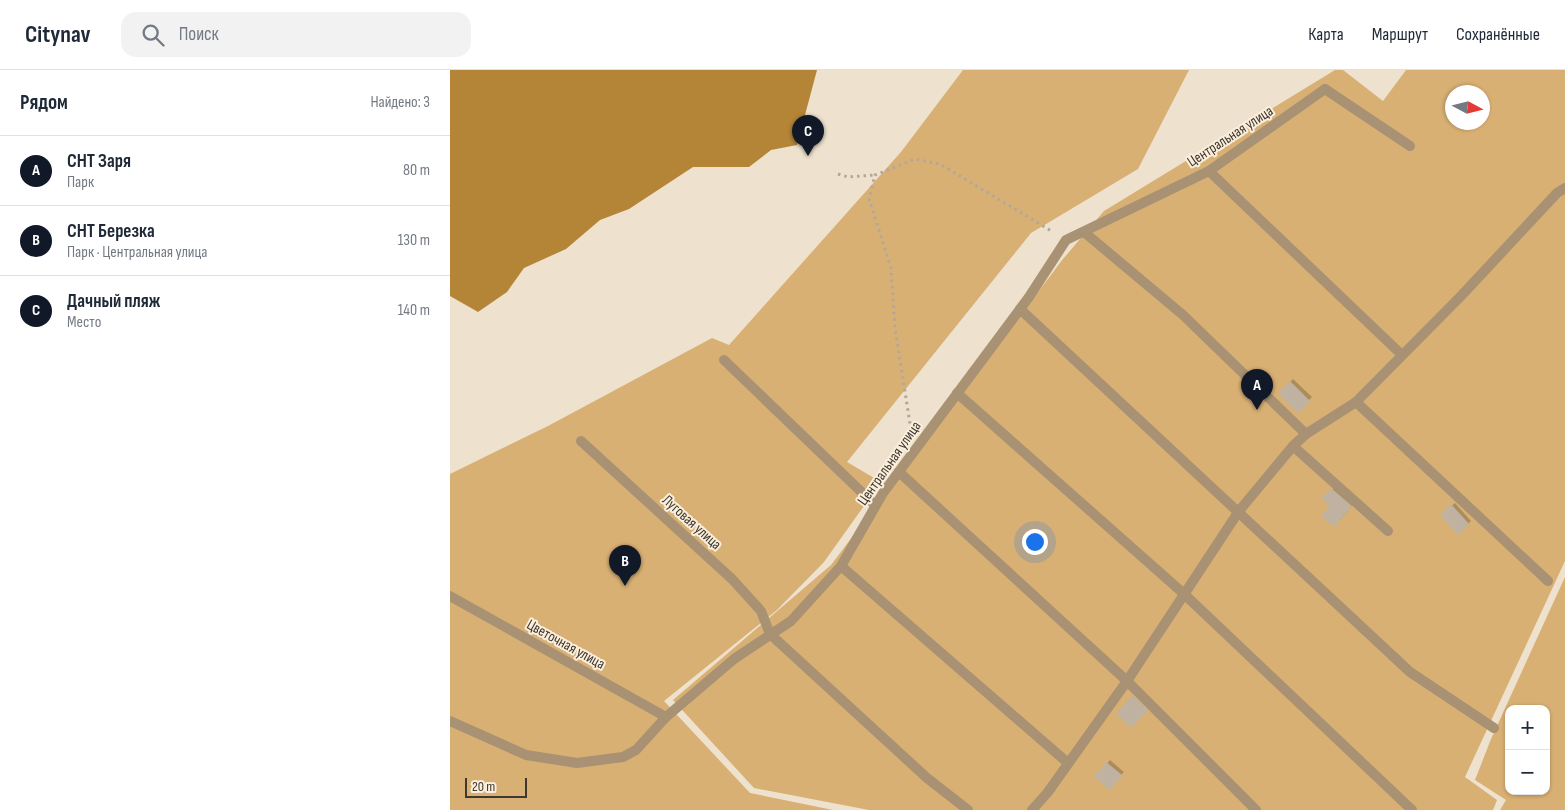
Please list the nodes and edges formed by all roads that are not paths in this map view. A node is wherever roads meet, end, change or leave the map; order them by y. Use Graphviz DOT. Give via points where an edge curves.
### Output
graph roads {
  1 [pos="1410,146"];
  2 [pos="1208,171"];
  3 [pos="1565,188"];
  4 [pos="1084,232"];
  5 [pos="1020,309"];
  6 [pos="1402,355"];
  7 [pos="724,360"];
  8 [pos="957,393"];
  9 [pos="1356,402"];
  10 [pos="1306,434"];
  11 [pos="581,442"];
  12 [pos="1293,446"];
  13 [pos="899,472"];
  14 [pos="875,505"];
  15 [pos="1238,511"];
  16 [pos="1388,531"];
  17 [pos="841,566"];
  18 [pos="1548,581"];
  19 [pos="1183,593"];
  20 [pos="450,596"];
  21 [pos="770,634"];
  22 [pos="1127,681"];
  23 [pos="666,718"];
  24 [pos="450,721"];
  25 [pos="1494,728"];
  26 [pos="1068,763"];
  27 [pos="968,810"];
  28 [pos="1032,810"];
  29 [pos="1256,810"];
  30 [pos="1412,810"];
  1 -- 2 [label="street, Центральная улица" via="1326,89"];
  2 -- 4 [label="street, Центральная улица"];
  2 -- 6 [label="street"];
  3 -- 6 [label="street"];
  4 -- 5 [label="street, Центральная улица" via="1066,240"];
  4 -- 10 [label="street" via="1183,315"];
  5 -- 8 [label="street, Центральная улица"];
  5 -- 15 [label="street"];
  6 -- 9 [label="street"];
  7 -- 14 [label="street"];
  8 -- 13 [label="street, Центральная улица"];
  8 -- 19 [label="street"];
  9 -- 10 [label="street"];
  9 -- 18 [label="street"];
  10 -- 12 [label="street"];
  11 -- 21 [label="street, Луговая улица" via="732,579 761,611"];
  12 -- 15 [label="street"];
  12 -- 16 [label="street"];
  13 -- 14 [label="street, Центральная улица"];
  13 -- 22 [label="street"];
  14 -- 17 [label="street, Центральная улица"];
  15 -- 19 [label="street"];
  15 -- 25 [label="street" via="1410,672"];
  17 -- 21 [label="street, Центральная улица" via="791,621"];
  17 -- 26 [label="street"];
  19 -- 22 [label="street"];
  19 -- 30 [label="street"];
  20 -- 23 [label="street, Цветочная улица"];
  21 -- 23 [label="street, Центральная улица" via="734,659"];
  21 -- 27 [label="street" via="927,778"];
  22 -- 26 [label="street"];
  22 -- 29 [label="street"];
  23 -- 24 [label="street, Центральная улица" via="636,750 623,757 577,763 526,755"];
  26 -- 28 [label="street"];
}
